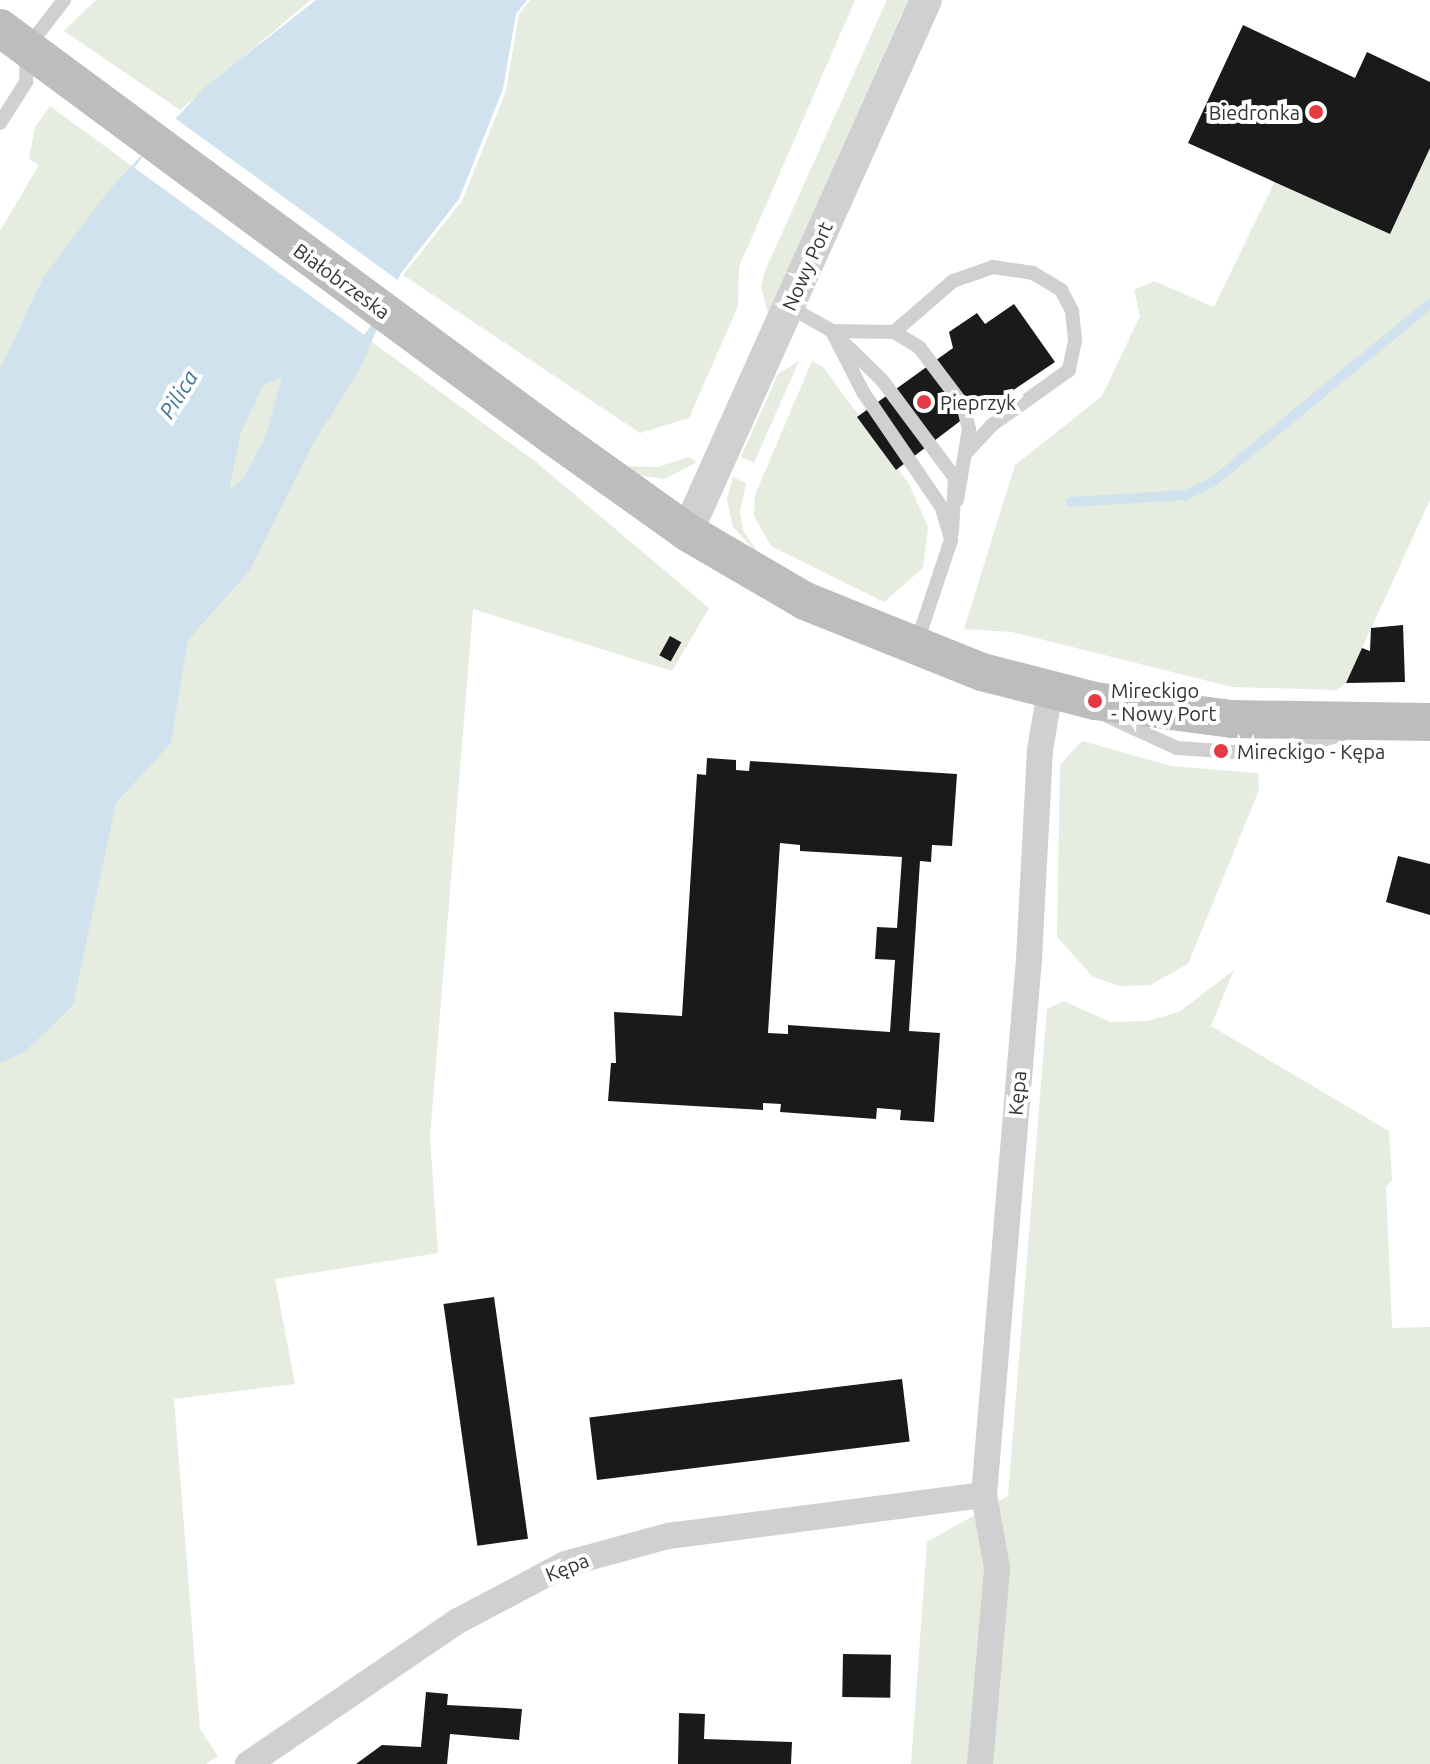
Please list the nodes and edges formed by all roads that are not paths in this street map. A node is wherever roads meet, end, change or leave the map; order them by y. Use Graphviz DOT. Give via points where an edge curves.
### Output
graph roads {
  1 [pos="64,0"];
  2 [pos="926,0"];
  3 [pos="14,38"];
  4 [pos="0,123"];
  5 [pos="788,306"];
  6 [pos="832,331"];
  7 [pos="894,332"];
  8 [pos="967,452"];
  9 [pos="957,500"];
  10 [pos="687,532"];
  11 [pos="951,540"];
  12 [pos="915,649"];
  13 [pos="1050,691"];
  14 [pos="1430,722"];
  15 [pos="984,1495"];
  16 [pos="248,1764"];
  17 [pos="980,1764"];
  1 -- 3 [label="lane"];
  2 -- 5 [label="street, Nowy Port"];
  3 -- 4 [label="lane" via="26,82"];
  3 -- 10 [label="main road, Białobrzeska"];
  5 -- 6 [label="lane"];
  5 -- 10 [label="street, Nowy Port"];
  6 -- 7 [label="lane"];
  6 -- 9 [label="lane" via="882,380 955,478"];
  6 -- 11 [label="lane" via="863,392 942,508"];
  7 -- 8 [label="lane" via="919,347 963,405"];
  7 -- 8 [label="lane" via="953,281 993,267 1033,273 1061,290 1072,311 1075,341 1069,370 992,425"];
  8 -- 9 [label="lane"];
  9 -- 11 [label="lane"];
  10 -- 12 [label="main road, Białobrzeska" via="805,601"];
  11 -- 12 [label="lane"];
  12 -- 13 [label="main road, Białobrzeska"];
  13 -- 14 [label="main road, Białobrzeska" via="1232,719"];
  13 -- 15 [label="street, Kępa" via="1040,750 1029,959"];
  15 -- 16 [label="street, Kępa" via="668,1536 565,1564 458,1621"];
  15 -- 17 [label="street, Kępa" via="997,1568"];
}
